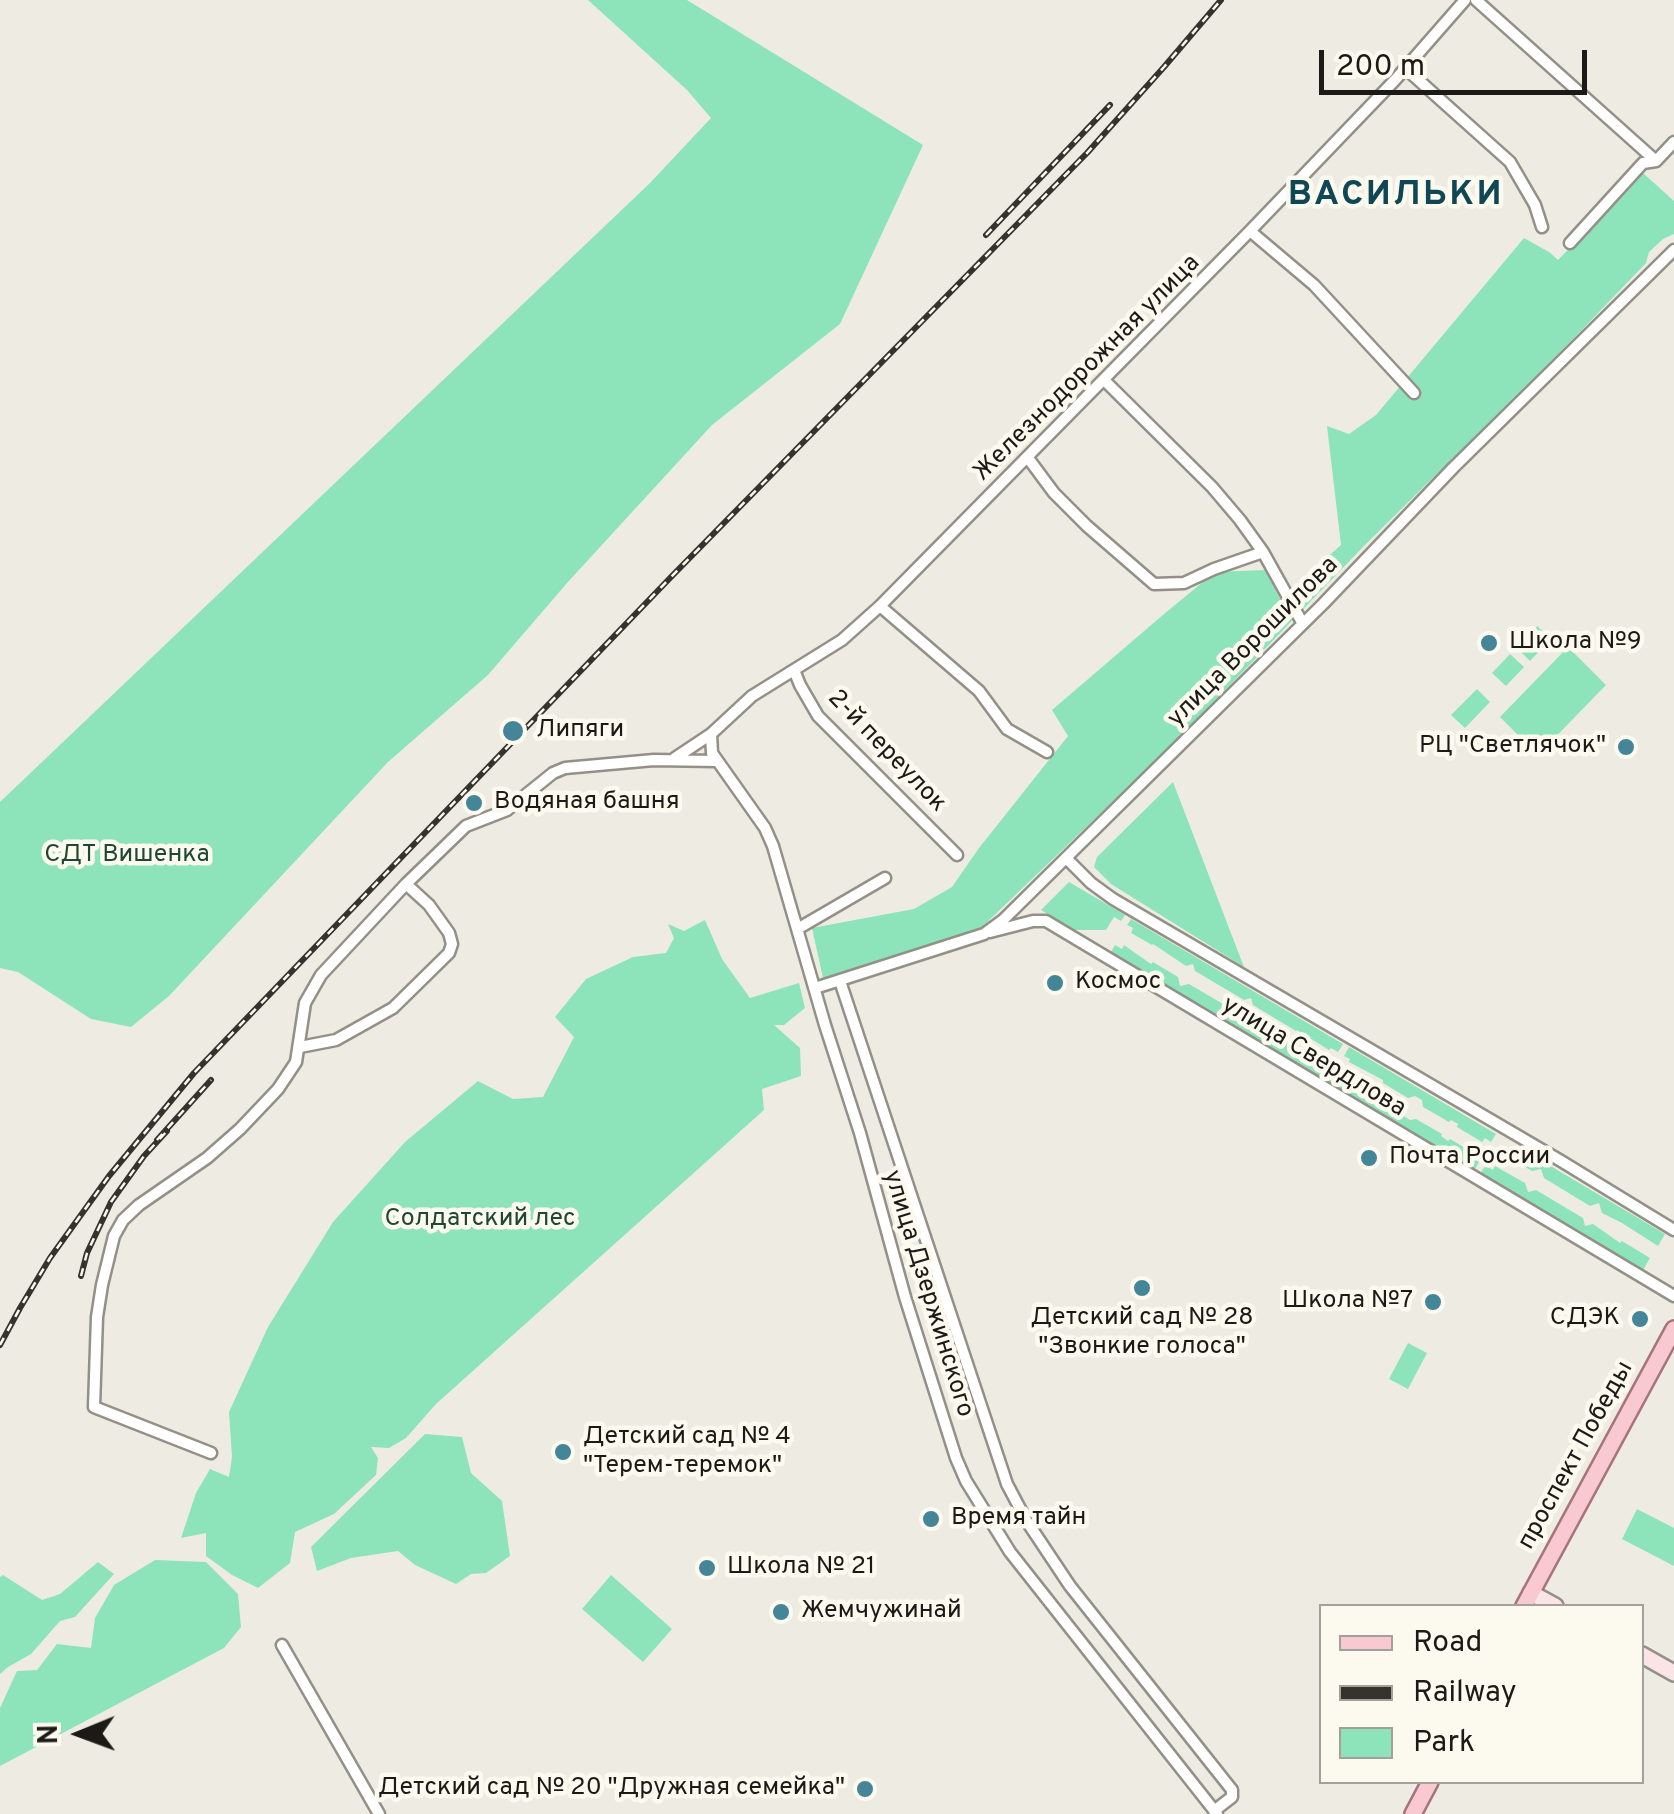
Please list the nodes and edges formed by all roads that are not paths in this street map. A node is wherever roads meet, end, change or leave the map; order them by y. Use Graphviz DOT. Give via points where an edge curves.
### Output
graph roads {
  1 [pos="1465,0"];
  2 [pos="1476,0"];
  3 [pos="1405,68"];
  4 [pos="1674,142"];
  5 [pos="1656,161"];
  6 [pos="1542,228"];
  7 [pos="1250,232"];
  8 [pos="1570,243"];
  9 [pos="1674,250"];
  10 [pos="1104,380"];
  11 [pos="1414,393"];
  12 [pos="1028,458"];
  13 [pos="1262,552"];
  14 [pos="880,606"];
  15 [pos="1303,624"];
  16 [pos="794,670"];
  17 [pos="712,734"];
  18 [pos="1047,752"];
  19 [pos="673,760"];
  20 [pos="717,760"];
  21 [pos="957,855"];
  22 [pos="1067,859"];
  23 [pos="885,878"];
  24 [pos="406,884"];
  25 [pos="798,928"];
  26 [pos="984,934"];
  27 [pos="840,981"];
  28 [pos="815,988"];
  29 [pos="300,1047"];
  30 [pos="1674,1230"];
  31 [pos="1674,1296"];
  32 [pos="1674,1329"];
  33 [pos="211,1454"];
  34 [pos="1528,1600"];
  35 [pos="282,1645"];
  36 [pos="1644,1655"];
  37 [pos="1674,1673"];
  38 [pos="1429,1784"];
  39 [pos="1216,1812"];
  40 [pos="379,1814"];
  41 [pos="1412,1814"];
  1 -- 3 [label="street, Железнодорожная улица"];
  2 -- 5 [label="street"];
  3 -- 6 [label="street" via="1510,162"];
  3 -- 7 [label="street, Железнодорожная улица"];
  4 -- 5 [label="street"];
  5 -- 8 [label="street" via="1643,163"];
  7 -- 10 [label="street, Железнодорожная улица"];
  7 -- 11 [label="street" via="1314,286"];
  9 -- 15 [label="street, улица Ворошилова"];
  10 -- 12 [label="street, Железнодорожная улица"];
  10 -- 13 [label="street" via="1212,487"];
  12 -- 13 [label="street" via="1054,493 1154,584 1184,583"];
  12 -- 14 [label="street, Железнодорожная улица"];
  13 -- 15 [label="street"];
  14 -- 16 [label="street, Железнодорожная улица"];
  14 -- 18 [label="street" via="980,691 1007,729"];
  15 -- 22 [label="street, улица Ворошилова"];
  16 -- 17 [label="street, Железнодорожная улица" via="752,696"];
  16 -- 21 [label="street, 2-й переулок" via="818,716"];
  17 -- 19 [label="street, Железнодорожная улица"];
  17 -- 20 [label="street, улица Дзержинского"];
  19 -- 20 [label="street"];
  19 -- 24 [label="street" via="553,773 507,810 466,826"];
  20 -- 25 [label="street, улица Дзержинского" via="774,846"];
  22 -- 26 [label="street, улица Ворошилова"];
  22 -- 30 [label="street, улица Свердлова" via="1113,899"];
  23 -- 25 [label="street"];
  24 -- 29 [label="street" via="321,975 305,1002"];
  24 -- 29 [label="street" via="449,933 449,953 393,1008 336,1040"];
  25 -- 28 [label="street, улица Дзержинского"];
  26 -- 27 [label="street, улица Ворошилова"];
  26 -- 31 [label="street, улица Свердлова" via="1046,921"];
  27 -- 28 [label="street, улица Ворошилова"];
  27 -- 39 [label="street, улица Дзержинского" via="1008,1484 1070,1586 1232,1790"];
  28 -- 39 [label="street, улица Дзержинского" via="966,1482 1010,1552"];
  29 -- 33 [label="street" via="289,1075 240,1130 123,1220 107,1257 94,1406"];
  32 -- 34 [label="main road, проспект Победы"];
  35 -- 40 [label="street"];
  36 -- 37 [label="main road"];
  38 -- 41 [label="main road"];
}
